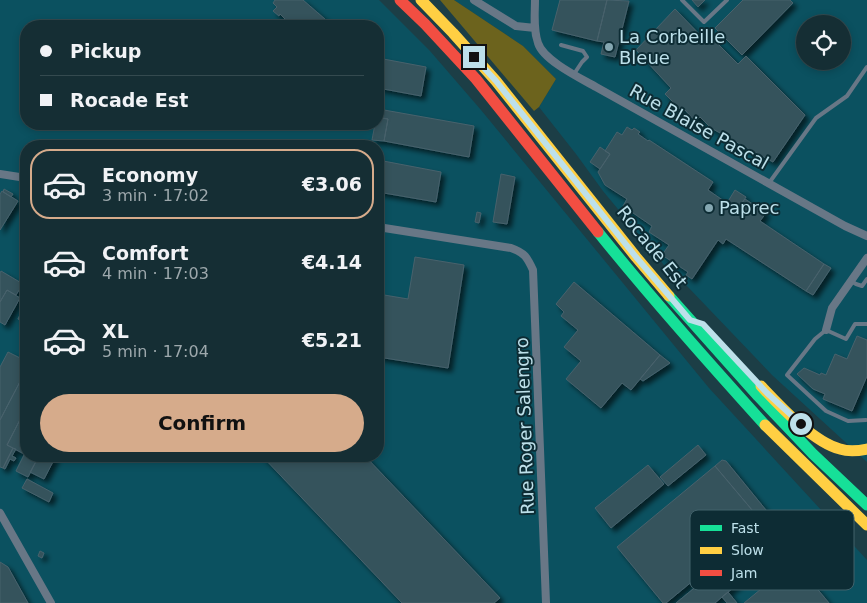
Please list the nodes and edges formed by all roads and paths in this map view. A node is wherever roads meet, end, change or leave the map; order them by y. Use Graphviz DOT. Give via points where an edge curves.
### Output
graph roads {
  1 [pos="400,0"];
  2 [pos="421,0"];
  3 [pos="474,0"];
  4 [pos="535,0"];
  5 [pos="682,0"];
  6 [pos="727,0"];
  7 [pos="535,28"];
  8 [pos="561,45"];
  9 [pos="867,67"];
  10 [pos="574,74"];
  11 [pos="0,174"];
  12 [pos="20,177"];
  13 [pos="768,183"];
  14 [pos="384,228"];
  15 [pos="867,236"];
  16 [pos="867,258"];
  17 [pos="867,279"];
  18 [pos="851,281"];
  19 [pos="690,320"];
  20 [pos="867,324"];
  21 [pos="826,330"];
  22 [pos="866,420"];
  23 [pos="867,450"];
  24 [pos="818,478"];
  25 [pos="867,505"];
  26 [pos="841,510"];
  27 [pos="851,510"];
  28 [pos="0,513"];
  29 [pos="854,513"];
  30 [pos="854,523"];
  31 [pos="867,525"];
  32 [pos="867,536"];
  33 [pos="51,603"];
  34 [pos="546,603"];
  1 -- 24 [label="highway, Rocade Est" via="476,79 622,262 717,372"];
  2 -- 19 [label="highway, Rocade Est" via="496,81"];
  3 -- 7 [label="street" via="516,26"];
  4 -- 7 [label="street, Rue Blaise Pascal"];
  5 -- 6 [label="lane" via="704,22"];
  7 -- 10 [label="street, Rue Blaise Pascal" via="544,54"];
  8 -- 10 [label="lane" via="583,51 587,57"];
  9 -- 13 [label="lane" via="847,96 816,118"];
  10 -- 13 [label="street, Rue Blaise Pascal"];
  11 -- 12 [label="street"];
  13 -- 15 [label="street, Rue Blaise Pascal"];
  14 -- 34 [label="street, Rue Roger Salengro" via="511,248 522,252 533,270"];
  16 -- 18 [label="street"];
  17 -- 18 [label="lane" via="862,286"];
  18 -- 21 [label="street" via="832,308"];
  19 -- 23 [label="highway" via="703,324 767,393 822,441 850,451"];
  19 -- 25 [label="highway, Rocade Est" via="758,396"];
  20 -- 21 [label="lane" via="854,324 846,339"];
  21 -- 22 [label="lane" via="787,375 826,411 848,421"];
  24 -- 26 [label="highway" via="820,489"];
  24 -- 27 [label="highway, Rocade Est"];
  28 -- 33 [label="street"];
  29 -- 31 [label="highway, Rocade Est"];
  30 -- 32 [label="highway"];
}
